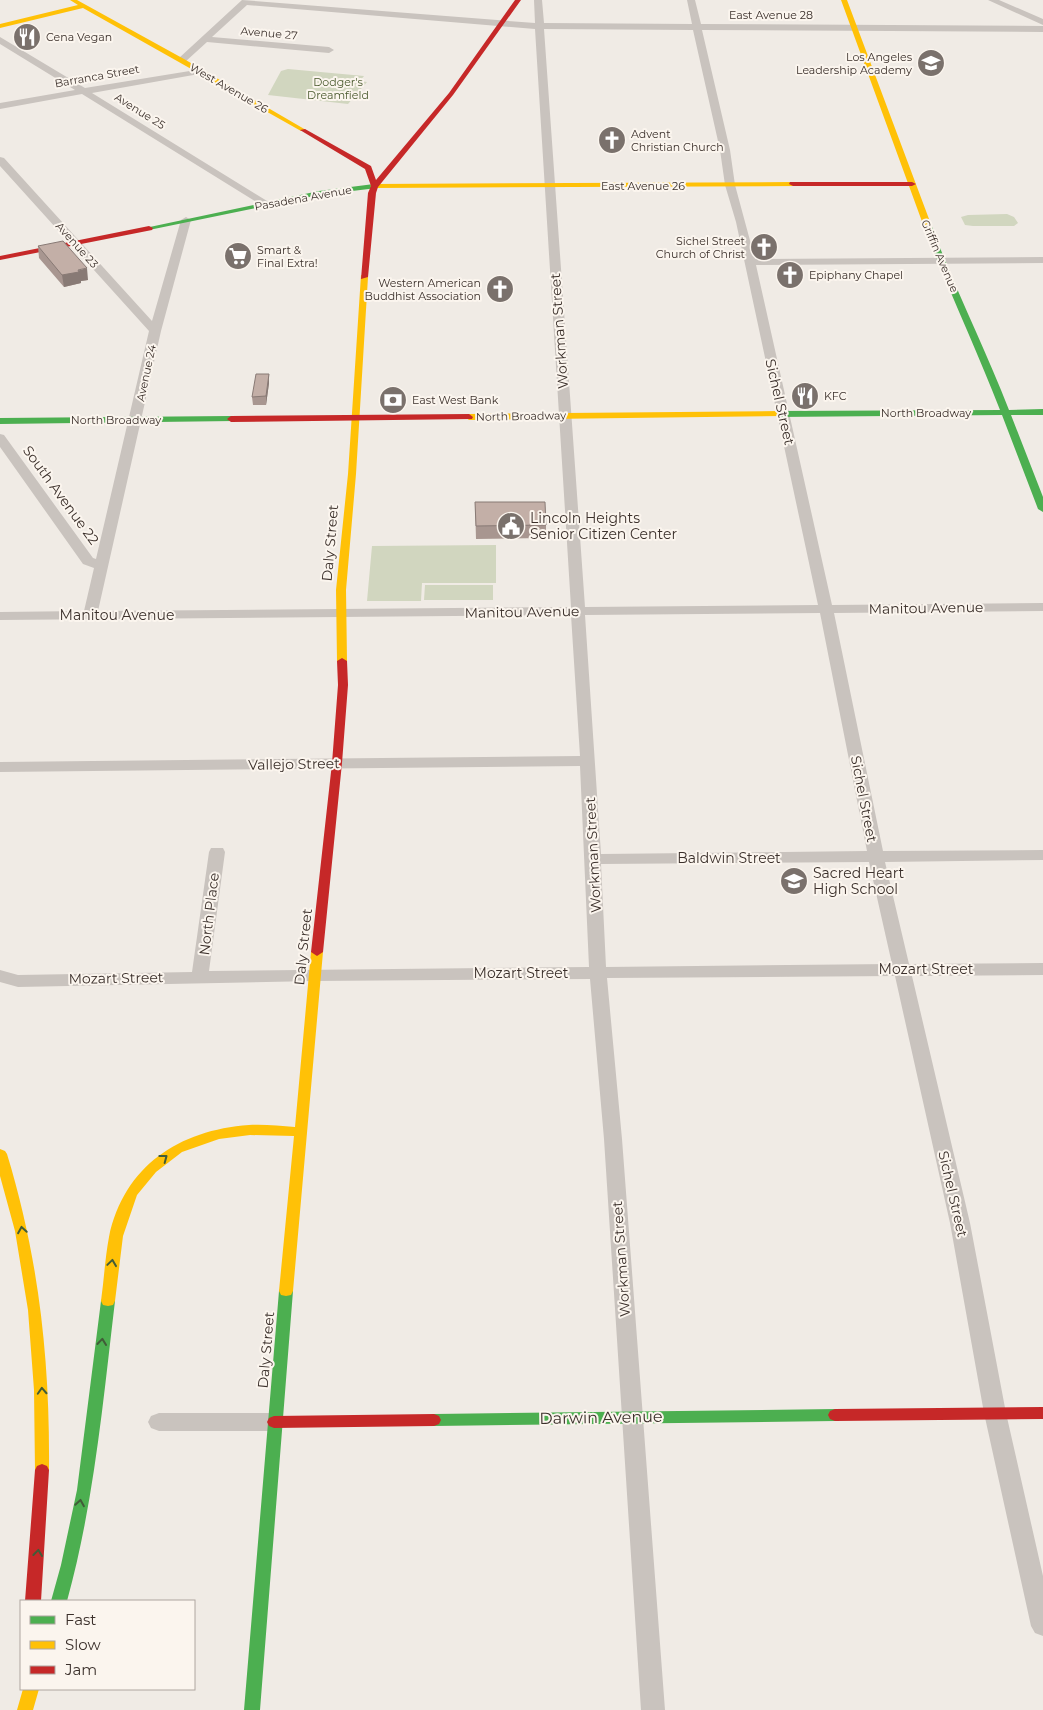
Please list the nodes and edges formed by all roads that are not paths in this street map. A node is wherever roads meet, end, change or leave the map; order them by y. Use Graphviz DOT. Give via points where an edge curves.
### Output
graph roads {
  1 [pos="518,0"];
  2 [pos="538,0"];
  3 [pos="691,0"];
  4 [pos="844,0"];
  5 [pos="992,0"];
  6 [pos="246,1"];
  7 [pos="78,3"];
  8 [pos="1043,22"];
  9 [pos="499,25"];
  10 [pos="0,26"];
  11 [pos="540,26"];
  12 [pos="853,26"];
  13 [pos="697,27"];
  14 [pos="1043,29"];
  15 [pos="206,39"];
  16 [pos="0,40"];
  17 [pos="329,50"];
  18 [pos="182,60"];
  19 [pos="199,71"];
  20 [pos="84,92"];
  21 [pos="0,106"];
  22 [pos="0,160"];
  23 [pos="912,184"];
  24 [pos="730,185"];
  25 [pos="375,186"];
  26 [pos="550,186"];
  27 [pos="267,204"];
  28 [pos="186,220"];
  29 [pos="75,243"];
  30 [pos="0,258"];
  31 [pos="941,260"];
  32 [pos="1043,260"];
  33 [pos="749,262"];
  34 [pos="155,331"];
  35 [pos="1043,412"];
  36 [pos="1006,413"];
  37 [pos="783,414"];
  38 [pos="565,416"];
  39 [pos="356,418"];
  40 [pos="136,420"];
  41 [pos="0,421"];
  42 [pos="0,438"];
  43 [pos="1043,509"];
  44 [pos="101,566"];
  45 [pos="1043,607"];
  46 [pos="826,609"];
  47 [pos="577,611"];
  48 [pos="340,614"];
  49 [pos="90,615"];
  50 [pos="0,616"];
  51 [pos="588,761"];
  52 [pos="337,763"];
  53 [pos="0,767"];
  54 [pos="217,852"];
  55 [pos="1043,855"];
  56 [pos="876,857"];
  57 [pos="594,859"];
  58 [pos="1043,968"];
  59 [pos="901,969"];
  60 [pos="598,973"];
  61 [pos="315,975"];
  62 [pos="0,976"];
  63 [pos="200,977"];
  64 [pos="301,1132"];
  65 [pos="0,1154"];
  66 [pos="1043,1413"];
  67 [pos="995,1414"];
  68 [pos="632,1416"];
  69 [pos="159,1422"];
  70 [pos="274,1422"];
  71 [pos="32,1600"];
  72 [pos="59,1600"];
  73 [pos="1043,1626"];
  74 [pos="22,1690"];
  75 [pos="32,1690"];
  76 [pos="20,1710"];
  77 [pos="25,1710"];
  78 [pos="252,1710"];
  79 [pos="654,1710"];
  1 -- 9 [label="main road"];
  2 -- 11 [label="street, Workman Street"];
  3 -- 13 [label="street, Sichel Street"];
  4 -- 12 [label="main road, Griffin Avenue"];
  5 -- 8 [label="street"];
  6 -- 9 [label="street, East Avenue 28"];
  6 -- 15 [label="street"];
  7 -- 10 [label="main road"];
  7 -- 18 [label="main road, West Avenue 26"];
  9 -- 11 [label="street, East Avenue 28"];
  9 -- 25 [label="main road" via="451,93"];
  11 -- 13 [label="street, East Avenue 28"];
  11 -- 26 [label="street, Workman Street"];
  12 -- 13 [label="street, East Avenue 28"];
  12 -- 14 [label="street, East Avenue 28"];
  12 -- 23 [label="main road, Griffin Avenue"];
  13 -- 24 [label="street, Sichel Street"];
  15 -- 17 [label="street, Avenue 27"];
  15 -- 18 [label="street"];
  16 -- 20 [label="street, Avenue 25"];
  18 -- 19 [label="main road, West Avenue 26"];
  19 -- 20 [label="street, Barranca Street"];
  19 -- 25 [label="main road, West Avenue 26" via="368,168"];
  20 -- 21 [label="street, Barranca Street"];
  20 -- 27 [label="street, Avenue 25"];
  22 -- 29 [label="street, Avenue 23"];
  23 -- 24 [label="main road, East Avenue 26"];
  23 -- 31 [label="main road, Griffin Avenue"];
  24 -- 26 [label="main road, East Avenue 26"];
  24 -- 33 [label="street, Sichel Street"];
  25 -- 26 [label="main road, East Avenue 26"];
  25 -- 27 [label="main road, Pasadena Avenue"];
  25 -- 39 [label="main road, Daly Street" via="364,280"];
  26 -- 38 [label="street, Workman Street"];
  27 -- 28 [label="main road, Pasadena Avenue"];
  28 -- 29 [label="main road, Pasadena Avenue"];
  28 -- 34 [label="street, Avenue 24"];
  29 -- 30 [label="main road, Pasadena Avenue"];
  29 -- 34 [label="street, Avenue 23"];
  31 -- 32 [label="street"];
  31 -- 33 [label="street"];
  31 -- 36 [label="main road, Griffin Avenue"];
  33 -- 37 [label="street, Sichel Street"];
  34 -- 40 [label="street, Avenue 24"];
  35 -- 36 [label="main road, North Broadway"];
  36 -- 37 [label="main road, North Broadway"];
  36 -- 43 [label="main road, Griffin Avenue"];
  37 -- 38 [label="main road, North Broadway"];
  37 -- 46 [label="street, Sichel Street"];
  38 -- 39 [label="main road, North Broadway"];
  38 -- 47 [label="street, Workman Street"];
  39 -- 40 [label="main road, North Broadway"];
  39 -- 48 [label="main road, Daly Street"];
  40 -- 41 [label="main road, North Broadway"];
  40 -- 44 [label="street, Avenue 24"];
  42 -- 44 [label="street, South Avenue 22" via="88,561"];
  44 -- 49 [label="street, Avenue 24"];
  45 -- 46 [label="street, Manitou Avenue"];
  46 -- 47 [label="street, Manitou Avenue"];
  46 -- 56 [label="street, Sichel Street"];
  47 -- 48 [label="street, Manitou Avenue"];
  47 -- 51 [label="street, Workman Street"];
  48 -- 49 [label="street, Manitou Avenue"];
  48 -- 52 [label="main road, Daly Street" via="343,685"];
  49 -- 50 [label="street, Manitou Avenue"];
  51 -- 52 [label="street, Vallejo Street"];
  51 -- 57 [label="street, Workman Street"];
  52 -- 53 [label="street, Vallejo Street"];
  52 -- 61 [label="main road, Daly Street"];
  54 -- 63 [label="street, North Place"];
  55 -- 56 [label="street, Baldwin Street"];
  56 -- 57 [label="street, Baldwin Street"];
  56 -- 59 [label="street, Sichel Street"];
  57 -- 60 [label="street, Workman Street"];
  58 -- 59 [label="street, Mozart Street"];
  59 -- 60 [label="street, Mozart Street"];
  59 -- 67 [label="street, Sichel Street" via="960,1223"];
  60 -- 61 [label="street, Mozart Street"];
  60 -- 68 [label="street, Workman Street"];
  61 -- 63 [label="street, Mozart Street"];
  61 -- 64 [label="main road, Daly Street"];
  62 -- 63 [label="street, Mozart Street" via="15,981"];
  64 -- 70 [label="main road, Daly Street"];
  72 -- 64 [label="main road, one-way" via="71,1562 87,1463 116,1236 130,1193 151,1169 177,1149 218,1134 250,1130"];
  71 -- 65 [label="main road, one-way" via="40,1537 44,1426 38,1330 20,1218"];
  66 -- 67 [label="main road, Darwin Avenue"];
  67 -- 68 [label="main road, Darwin Avenue"];
  67 -- 73 [label="street, Sichel Street"];
  68 -- 70 [label="main road, Darwin Avenue"];
  68 -- 79 [label="street, Workman Street"];
  69 -- 70 [label="street, Darwin Avenue"];
  70 -- 78 [label="main road, Daly Street"];
  74 -- 76 [label="main road"];
  75 -- 77 [label="main road"];
}
